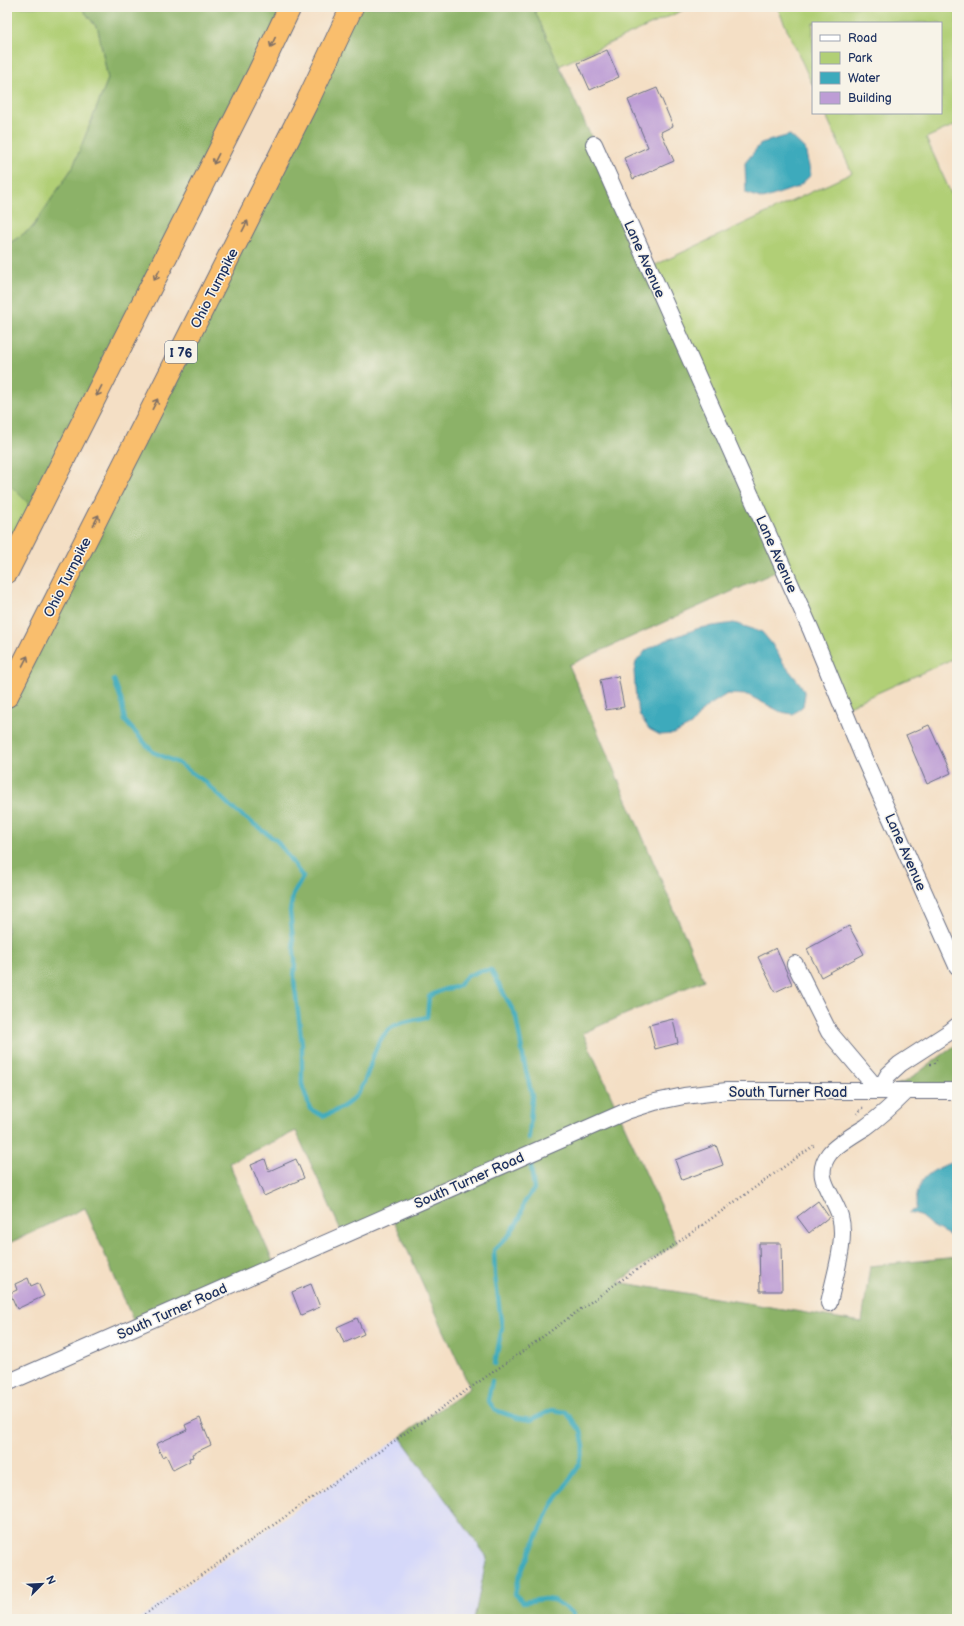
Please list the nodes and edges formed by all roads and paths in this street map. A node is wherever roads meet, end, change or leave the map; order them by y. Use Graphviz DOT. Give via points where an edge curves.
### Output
graph roads {
  1 [pos="290,7"];
  2 [pos="352,7"];
  3 [pos="594,144"];
  4 [pos="7,572"];
  5 [pos="7,696"];
  6 [pos="794,964"];
  7 [pos="957,966"];
  8 [pos="957,1026"];
  9 [pos="937,1059"];
  10 [pos="927,1066"];
  11 [pos="880,1091"];
  12 [pos="907,1091"];
  13 [pos="957,1091"];
  14 [pos="818,1143"];
  15 [pos="829,1303"];
  16 [pos="7,1383"];
  17 [pos="138,1619"];
  1 -- 4 [label="highway, one-way"];
  5 -- 2 [label="highway, Ohio Turnpike / I 76, one-way" via="310,96"];
  3 -- 7 [label="street, Lane Avenue" via="808,623 862,754"];
  6 -- 11 [label="street" via="829,1032"];
  8 -- 11 [label="street" via="900,1064 888,1075"];
  9 -- 10 [label="path"];
  11 -- 12 [label="street, South Turner Road"];
  11 -- 16 [label="street, South Turner Road" via="727,1091 684,1096 627,1111"];
  12 -- 13 [label="street, South Turner Road"];
  12 -- 15 [label="street" via="890,1109 830,1152 822,1164 822,1176 840,1215 843,1229"];
  14 -- 17 [label="path"];
}
